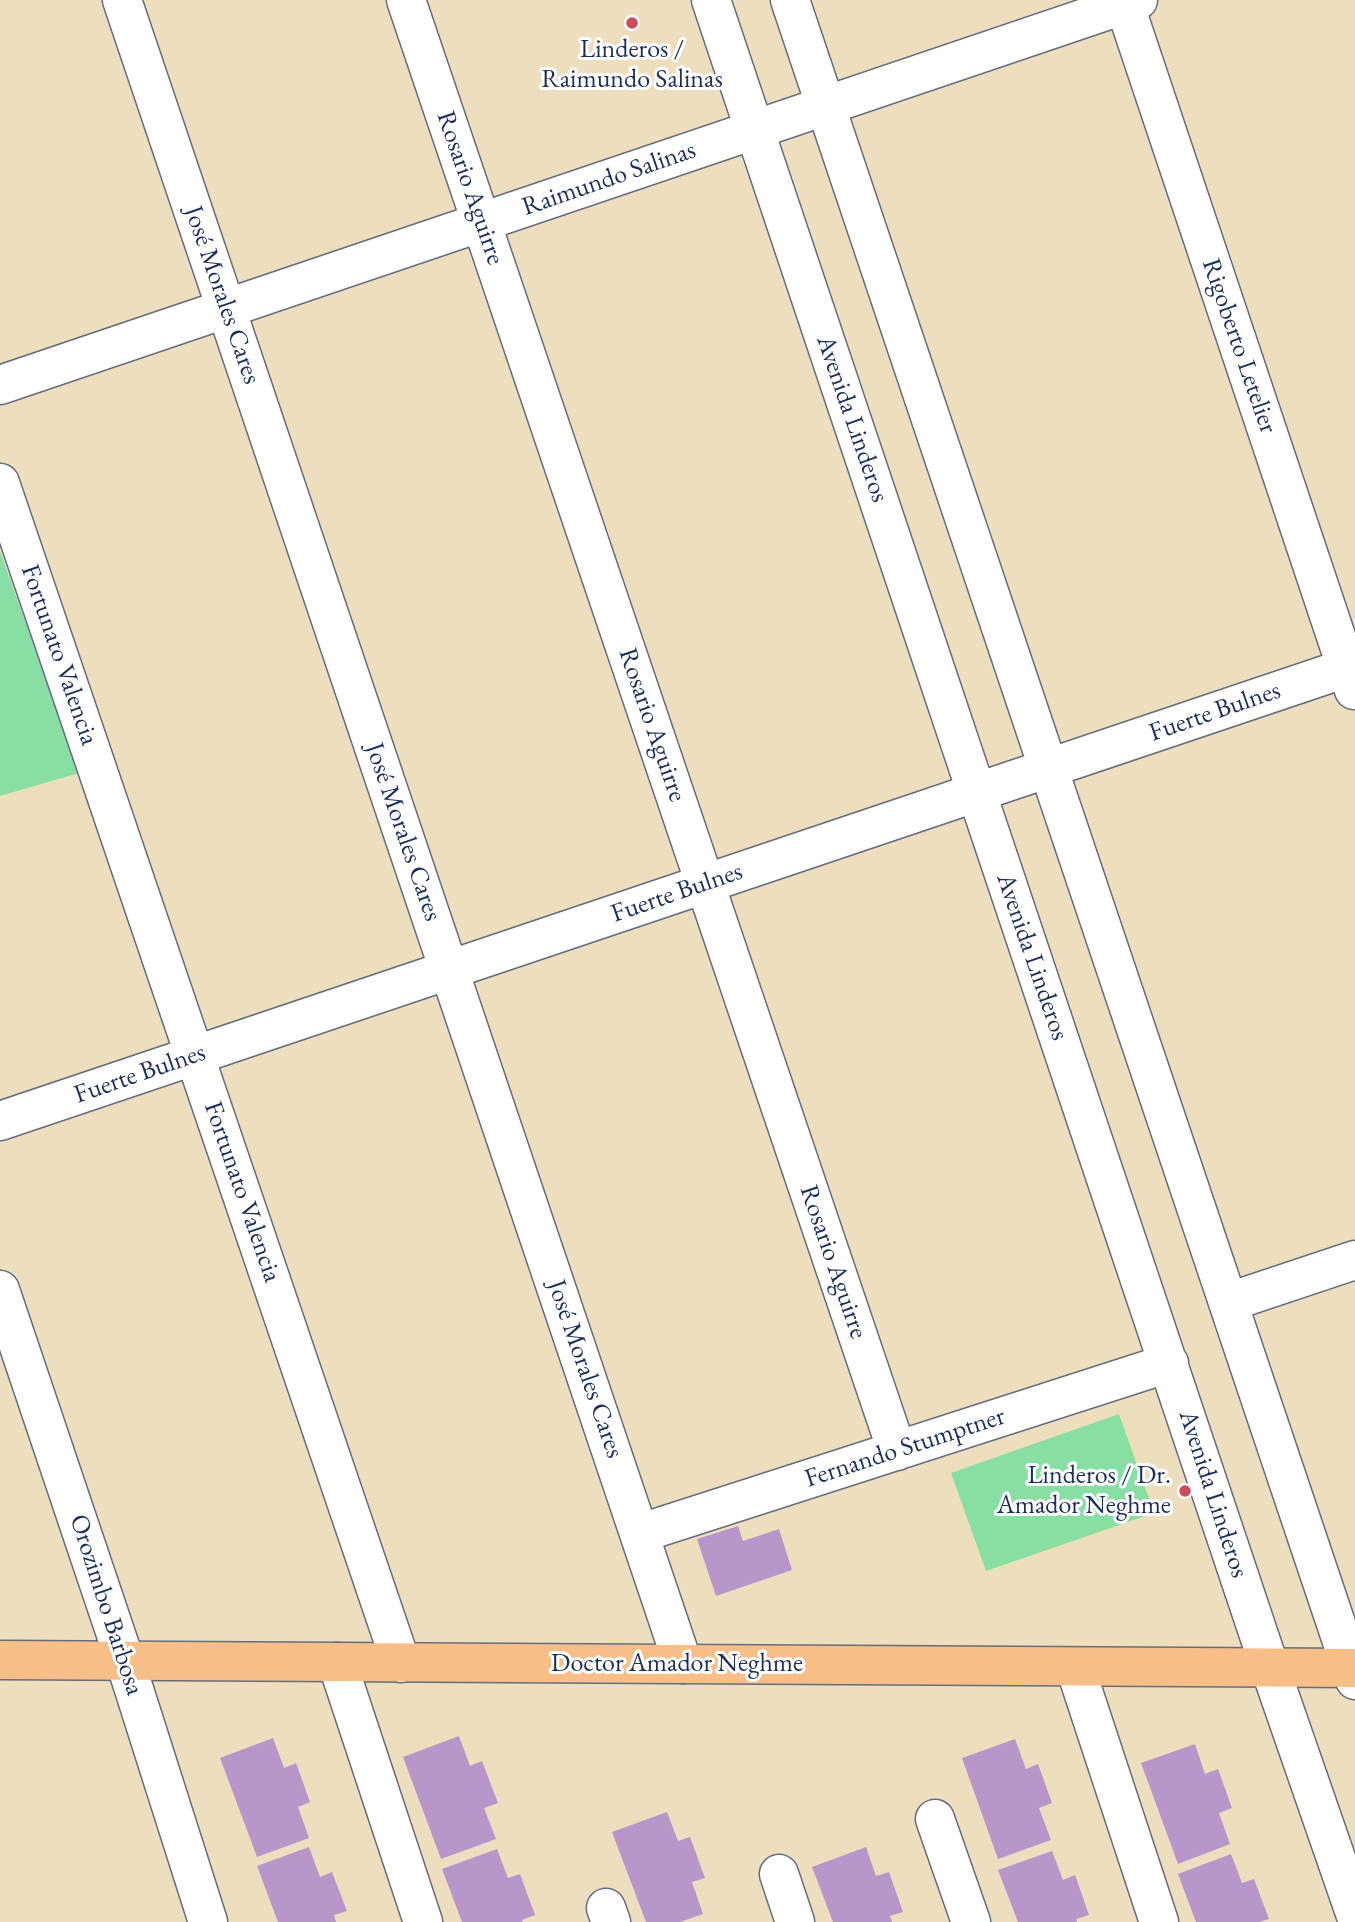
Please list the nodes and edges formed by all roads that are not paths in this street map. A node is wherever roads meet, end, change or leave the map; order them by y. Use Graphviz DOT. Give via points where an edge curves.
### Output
graph roads {
  1 [pos="122,0"];
  2 [pos="406,0"];
  3 [pos="711,0"];
  4 [pos="790,0"];
  5 [pos="1129,1"];
  6 [pos="826,106"];
  7 [pos="755,130"];
  8 [pos="481,222"];
  9 [pos="227,309"];
  10 [pos="0,386"];
  11 [pos="0,482"];
  12 [pos="1352,675"];
  13 [pos="1049,768"];
  14 [pos="977,792"];
  15 [pos="705,883"];
  16 [pos="450,969"];
  17 [pos="195,1055"];
  18 [pos="0,1121"];
  19 [pos="1355,1260"];
  20 [pos="0,1290"];
  21 [pos="1229,1302"];
  22 [pos="1169,1363"];
  23 [pos="897,1451"];
  24 [pos="641,1533"];
  25 [pos="0,1660"];
  26 [pos="125,1661"];
  27 [pos="337,1662"];
  28 [pos="401,1662"];
  29 [pos="683,1664"];
  30 [pos="1075,1667"];
  31 [pos="1270,1668"];
  32 [pos="1354,1672"];
  33 [pos="935,1819"];
  34 [pos="779,1874"];
  35 [pos="1355,1913"];
  36 [pos="208,1922"];
  37 [pos="422,1922"];
  38 [pos="795,1922"];
  39 [pos="971,1922"];
  40 [pos="1159,1922"];
  1 -- 9 [label="street, José Morales Cares"];
  2 -- 8 [label="street, Rosario Aguirre"];
  3 -- 7 [label="street, Avenida Linderos"];
  4 -- 6 [label="street"];
  5 -- 6 [label="street, Raimundo Salinas"];
  5 -- 12 [label="street, Rigoberto Letelier"];
  6 -- 7 [label="street, Raimundo Salinas"];
  6 -- 13 [label="street"];
  7 -- 8 [label="street, Raimundo Salinas"];
  7 -- 14 [label="street, Avenida Linderos"];
  8 -- 9 [label="street, Raimundo Salinas"];
  8 -- 15 [label="street, Rosario Aguirre"];
  9 -- 10 [label="street, Raimundo Salinas"];
  9 -- 16 [label="street, José Morales Cares"];
  11 -- 17 [label="street, Fortunato Valencia"];
  12 -- 13 [label="street, Fuerte Bulnes"];
  13 -- 14 [label="street, Fuerte Bulnes"];
  13 -- 21 [label="street"];
  14 -- 15 [label="street, Fuerte Bulnes"];
  14 -- 22 [label="street, Avenida Linderos"];
  15 -- 16 [label="street, Fuerte Bulnes"];
  15 -- 23 [label="street, Rosario Aguirre"];
  16 -- 17 [label="street, Fuerte Bulnes"];
  16 -- 24 [label="street, José Morales Cares"];
  17 -- 18 [label="street, Fuerte Bulnes"];
  17 -- 28 [label="street, Fortunato Valencia"];
  19 -- 21 [label="street"];
  20 -- 26 [label="street, Orozimbo Barbosa"];
  21 -- 32 [label="street"];
  22 -- 23 [label="street, Fernando Stumptner"];
  22 -- 31 [label="street, Avenida Linderos"];
  23 -- 24 [label="street, Fernando Stumptner"];
  24 -- 29 [label="street, José Morales Cares"];
  25 -- 26 [label="main road, Doctor Amador Neghme"];
  26 -- 27 [label="main road, Doctor Amador Neghme"];
  26 -- 36 [label="street, Orozimbo Barbosa"];
  27 -- 28 [label="main road, Doctor Amador Neghme"];
  27 -- 37 [label="street"];
  28 -- 29 [label="main road, Doctor Amador Neghme"];
  29 -- 30 [label="main road, Doctor Amador Neghme"];
  30 -- 31 [label="main road, Doctor Amador Neghme"];
  30 -- 40 [label="street"];
  31 -- 32 [label="main road, Doctor Amador Neghme"];
  31 -- 35 [label="street, Avenida Linderos"];
  33 -- 39 [label="street"];
  34 -- 38 [label="street"];
}
